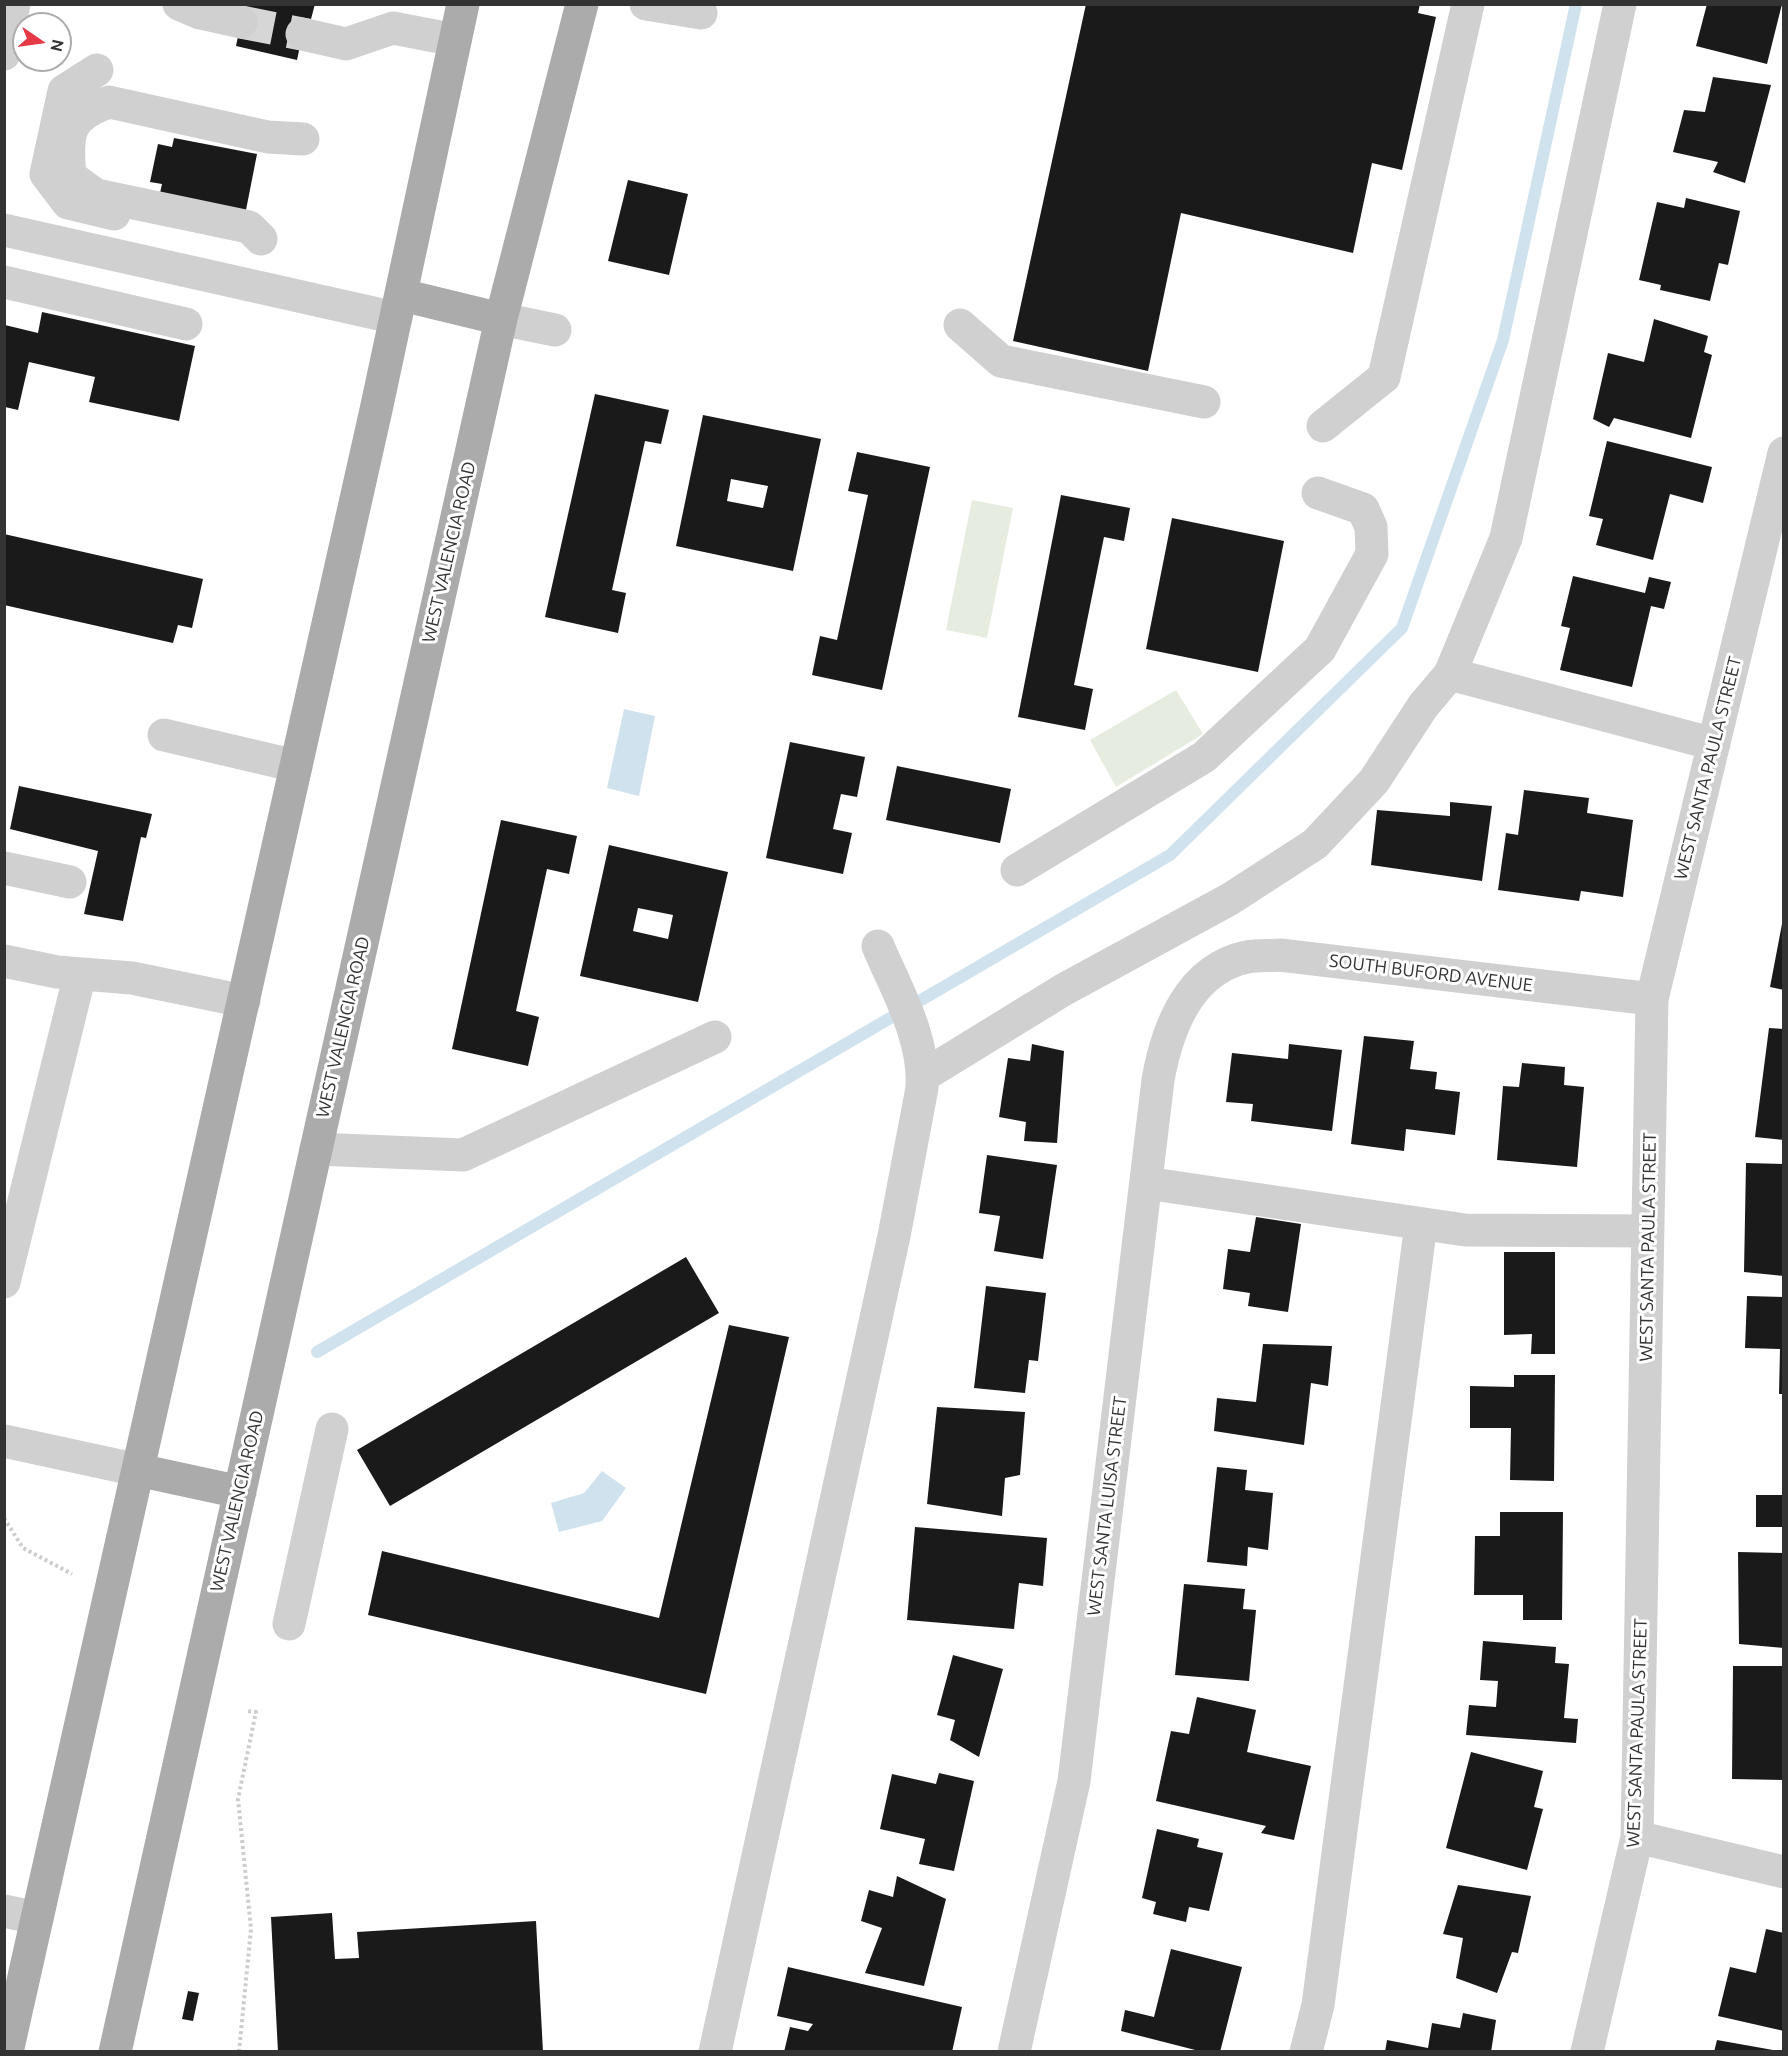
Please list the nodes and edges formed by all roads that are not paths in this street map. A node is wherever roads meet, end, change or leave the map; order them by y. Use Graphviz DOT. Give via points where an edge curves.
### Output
graph roads {
  1 [pos="14,4"];
  2 [pos="179,4"];
  3 [pos="582,4"];
  4 [pos="646,4"];
  5 [pos="1468,4"];
  6 [pos="1620,4"];
  7 [pos="459,5"];
  8 [pos="701,13"];
  9 [pos="241,22"];
  10 [pos="302,34"];
  11 [pos="455,39"];
  12 [pos="4,54"];
  13 [pos="97,70"];
  14 [pos="303,139"];
  15 [pos="4,230"];
  16 [pos="4,282"];
  17 [pos="399,306"];
  18 [pos="501,319"];
  19 [pos="186,324"];
  20 [pos="960,325"];
  21 [pos="555,330"];
  22 [pos="1204,402"];
  23 [pos="1323,426"];
  24 [pos="1784,453"];
  25 [pos="1318,493"];
  26 [pos="1450,674"];
  27 [pos="164,735"];
  28 [pos="1714,744"];
  29 [pos="296,766"];
  30 [pos="4,868"];
  31 [pos="1017,870"];
  32 [pos="70,882"];
  33 [pos="878,946"];
  34 [pos="4,961"];
  35 [pos="1212,972"];
  36 [pos="80,974"];
  37 [pos="1652,999"];
  38 [pos="244,1001"];
  39 [pos="715,1037"];
  40 [pos="923,1076"];
  41 [pos="316,1149"];
  42 [pos="1146,1183"];
  43 [pos="1421,1224"];
  44 [pos="1648,1231"];
  45 [pos="4,1282"];
  46 [pos="332,1429"];
  47 [pos="4,1441"];
  48 [pos="138,1470"];
  49 [pos="240,1492"];
  50 [pos="289,1624"];
  51 [pos="1637,1837"];
  52 [pos="1784,1872"];
  53 [pos="4,1911"];
  54 [pos="38,1918"];
  55 [pos="7,2052"];
  56 [pos="115,2052"];
  57 [pos="715,2052"];
  58 [pos="1014,2052"];
  59 [pos="1306,2052"];
  60 [pos="1587,2052"];
  1 -- 12 [label="street"];
  2 -- 9 [label="street"];
  3 -- 18 [label="main road, WEST VALENCIA ROAD"];
  4 -- 8 [label="street"];
  5 -- 23 [label="street" via="1384,377"];
  6 -- 26 [label="street" via="1506,538"];
  7 -- 11 [label="main road"];
  10 -- 11 [label="street" via="346,44 393,27"];
  11 -- 17 [label="main road"];
  13 -- 14 [label="street" via="64,91 46,174 68,203 236,243 263,239 249,228 96,195 70,176 67,148 73,126 85,110 109,102 268,137"];
  15 -- 17 [label="street"];
  16 -- 19 [label="street"];
  17 -- 18 [label="main road"];
  17 -- 29 [label="main road"];
  18 -- 21 [label="street"];
  18 -- 41 [label="main road, WEST VALENCIA ROAD"];
  20 -- 22 [label="street" via="1001,361"];
  24 -- 28 [label="street, WEST SANTA PAULA STREET"];
  25 -- 31 [label="street" via="1363,509 1371,527 1372,554 1320,649 1204,757"];
  26 -- 28 [label="street"];
  26 -- 40 [label="street" via="1423,706 1374,781 1315,844 1230,899 1062,990"];
  27 -- 29 [label="street"];
  28 -- 37 [label="street, WEST SANTA PAULA STREET"];
  29 -- 38 [label="main road"];
  30 -- 32 [label="street"];
  33 -- 40 [label="street" via="912,1024"];
  34 -- 36 [label="street"];
  35 -- 37 [label="street, SOUTH BUFORD AVENUE" via="1248,957 1280,955"];
  35 -- 42 [label="street, WEST SANTA LUISA STREET" via="1188,998 1170,1027 1158,1080"];
  36 -- 38 [label="street" via="132,978"];
  36 -- 45 [label="street"];
  37 -- 44 [label="street, WEST SANTA PAULA STREET"];
  38 -- 48 [label="main road"];
  39 -- 41 [label="street" via="463,1155"];
  40 -- 57 [label="street" via="894,1236"];
  41 -- 49 [label="main road, WEST VALENCIA ROAD"];
  42 -- 43 [label="street"];
  42 -- 58 [label="street, WEST SANTA LUISA STREET" via="1074,1781"];
  43 -- 44 [label="street" via="1465,1230"];
  43 -- 59 [label="street" via="1318,2005"];
  44 -- 51 [label="street, WEST SANTA PAULA STREET"];
  46 -- 50 [label="street"];
  47 -- 48 [label="street"];
  48 -- 49 [label="main road"];
  48 -- 54 [label="main road"];
  49 -- 56 [label="main road, WEST VALENCIA ROAD"];
  51 -- 52 [label="street"];
  51 -- 60 [label="street, WEST SANTA PAULA STREET"];
  53 -- 54 [label="street"];
  54 -- 55 [label="main road"];
}
